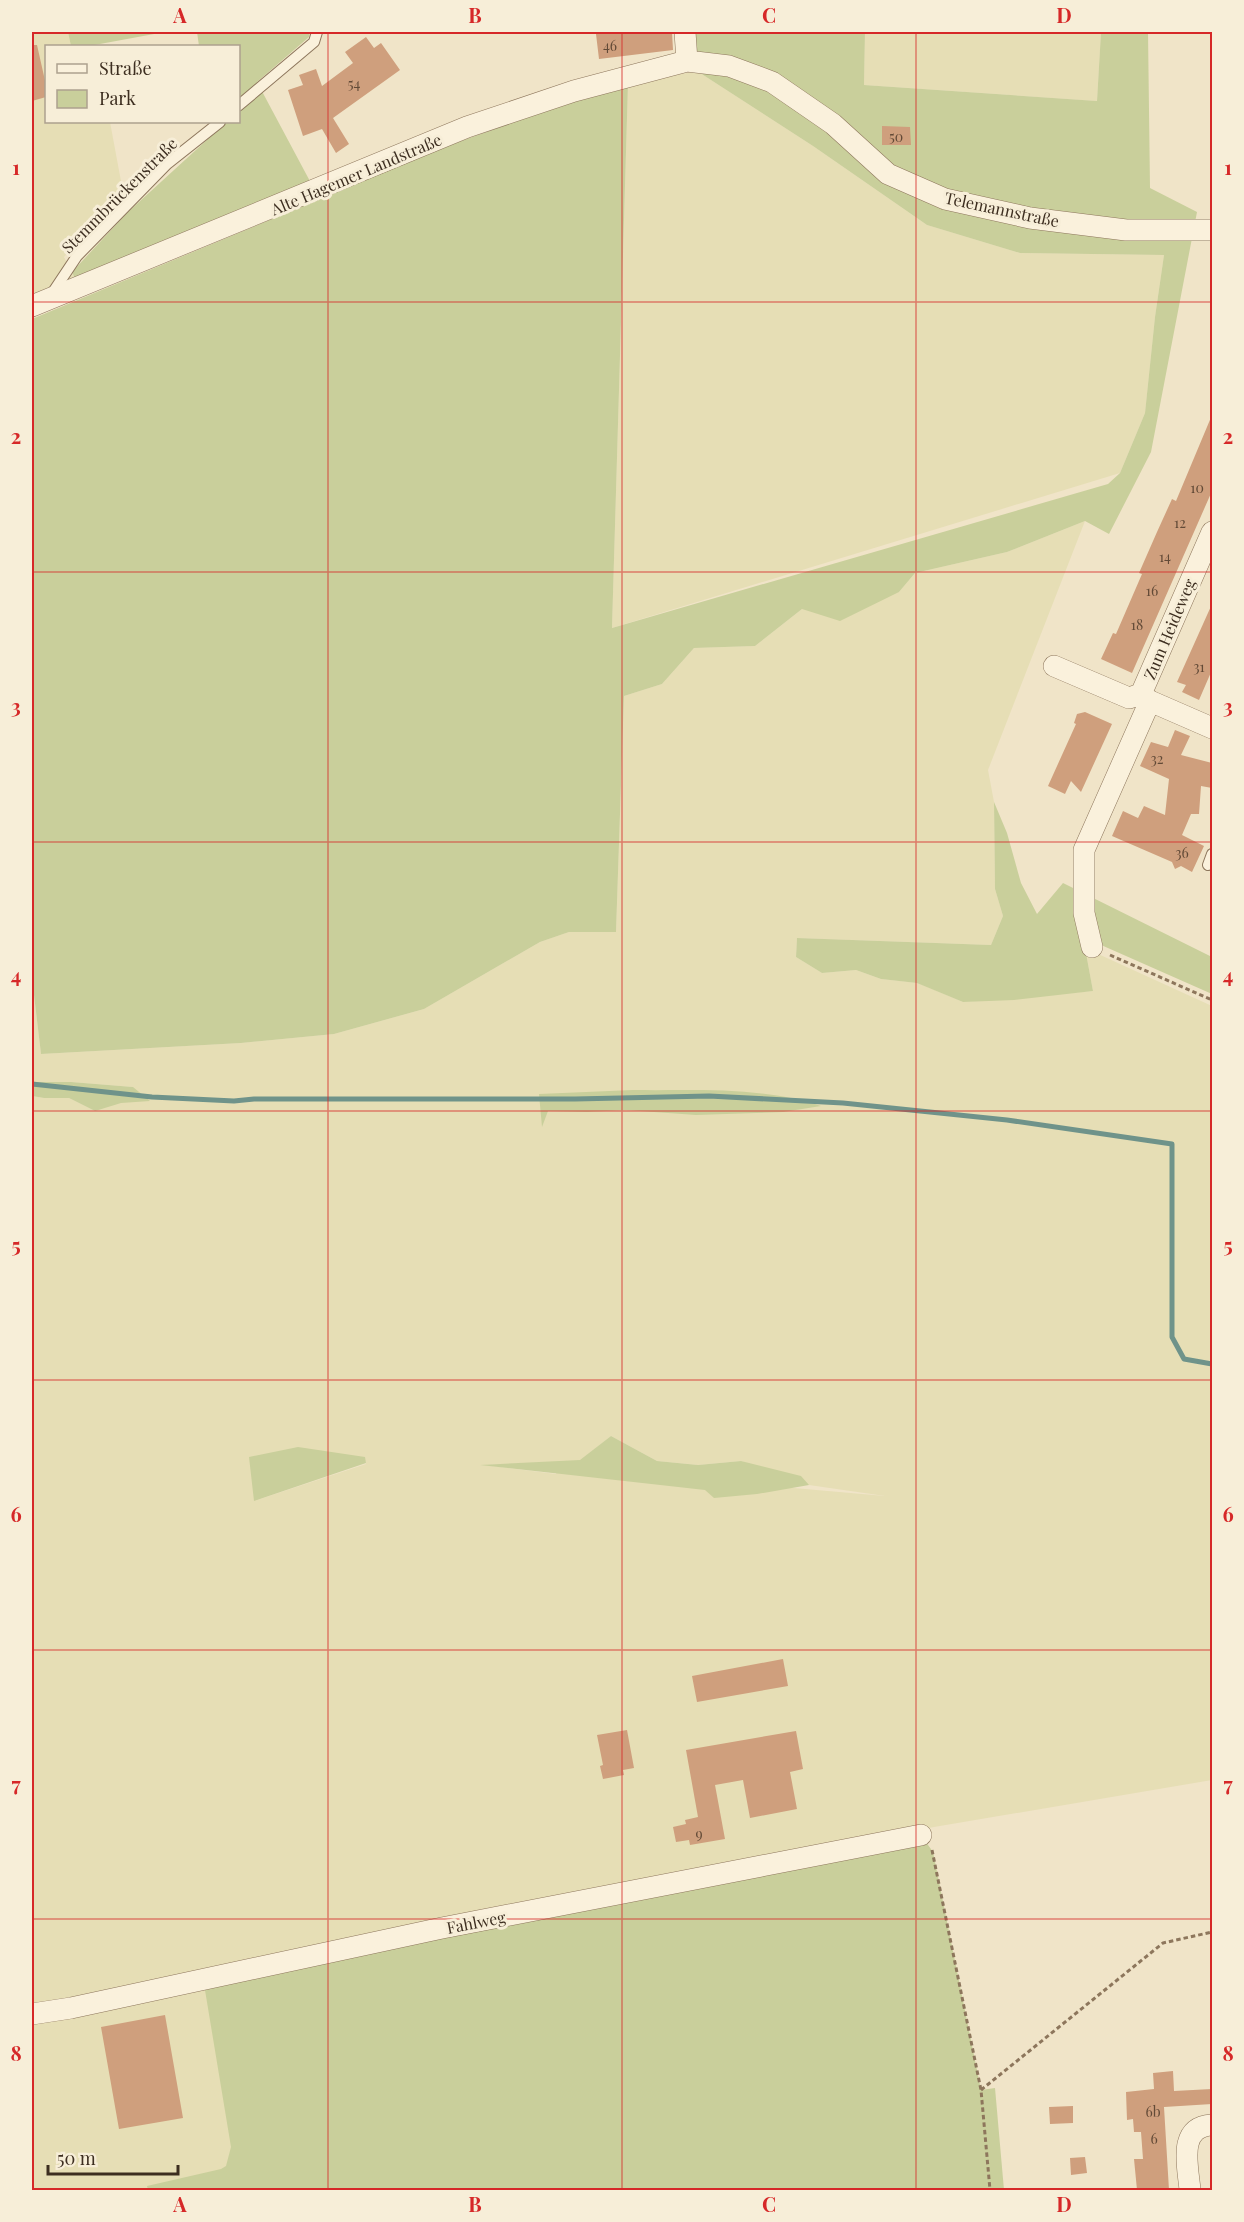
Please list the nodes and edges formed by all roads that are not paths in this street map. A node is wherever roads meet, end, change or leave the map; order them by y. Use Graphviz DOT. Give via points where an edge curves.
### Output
graph roads {
  1 [pos="318,32"];
  2 [pos="685,32"];
  3 [pos="687,62"];
  4 [pos="240,104"];
  5 [pos="219,123"];
  6 [pos="1212,231"];
  7 [pos="40,302"];
  8 [pos="1212,532"];
  9 [pos="1206,563"];
  10 [pos="1054,666"];
  11 [pos="1146,697"];
  12 [pos="1212,728"];
  13 [pos="1212,854"];
  14 [pos="1208,865"];
  15 [pos="1092,947"];
  16 [pos="921,1836"];
  17 [pos="32,2014"];
  18 [pos="1212,2125"];
  19 [pos="1190,2190"];
  1 -- 4 [label="lane" via="314,42"];
  2 -- 3 [label="street"];
  3 -- 6 [label="street, Telemannstraße" via="729,66 772,82 833,124 888,174 945,199 1030,219 1126,230"];
  3 -- 7 [label="street, Alte Hagemer Landstraße" via="574,91 467,127"];
  5 -- 7 [label="lane, Stemmbrückenstraße" via="167,164 76,256"];
  8 -- 9 [label="street, Zum Heideweg"];
  9 -- 11 [label="street, Zum Heideweg"];
  10 -- 11 [label="street, Zum Heideweg" via="1129,698"];
  11 -- 12 [label="street, Zum Heideweg"];
  11 -- 15 [label="street" via="1084,850 1084,913"];
  13 -- 14 [label="lane"];
  16 -- 17 [label="street, Fahlweg" via="442,1928"];
  18 -- 19 [label="street" via="1191,2134 1187,2147"];
}
